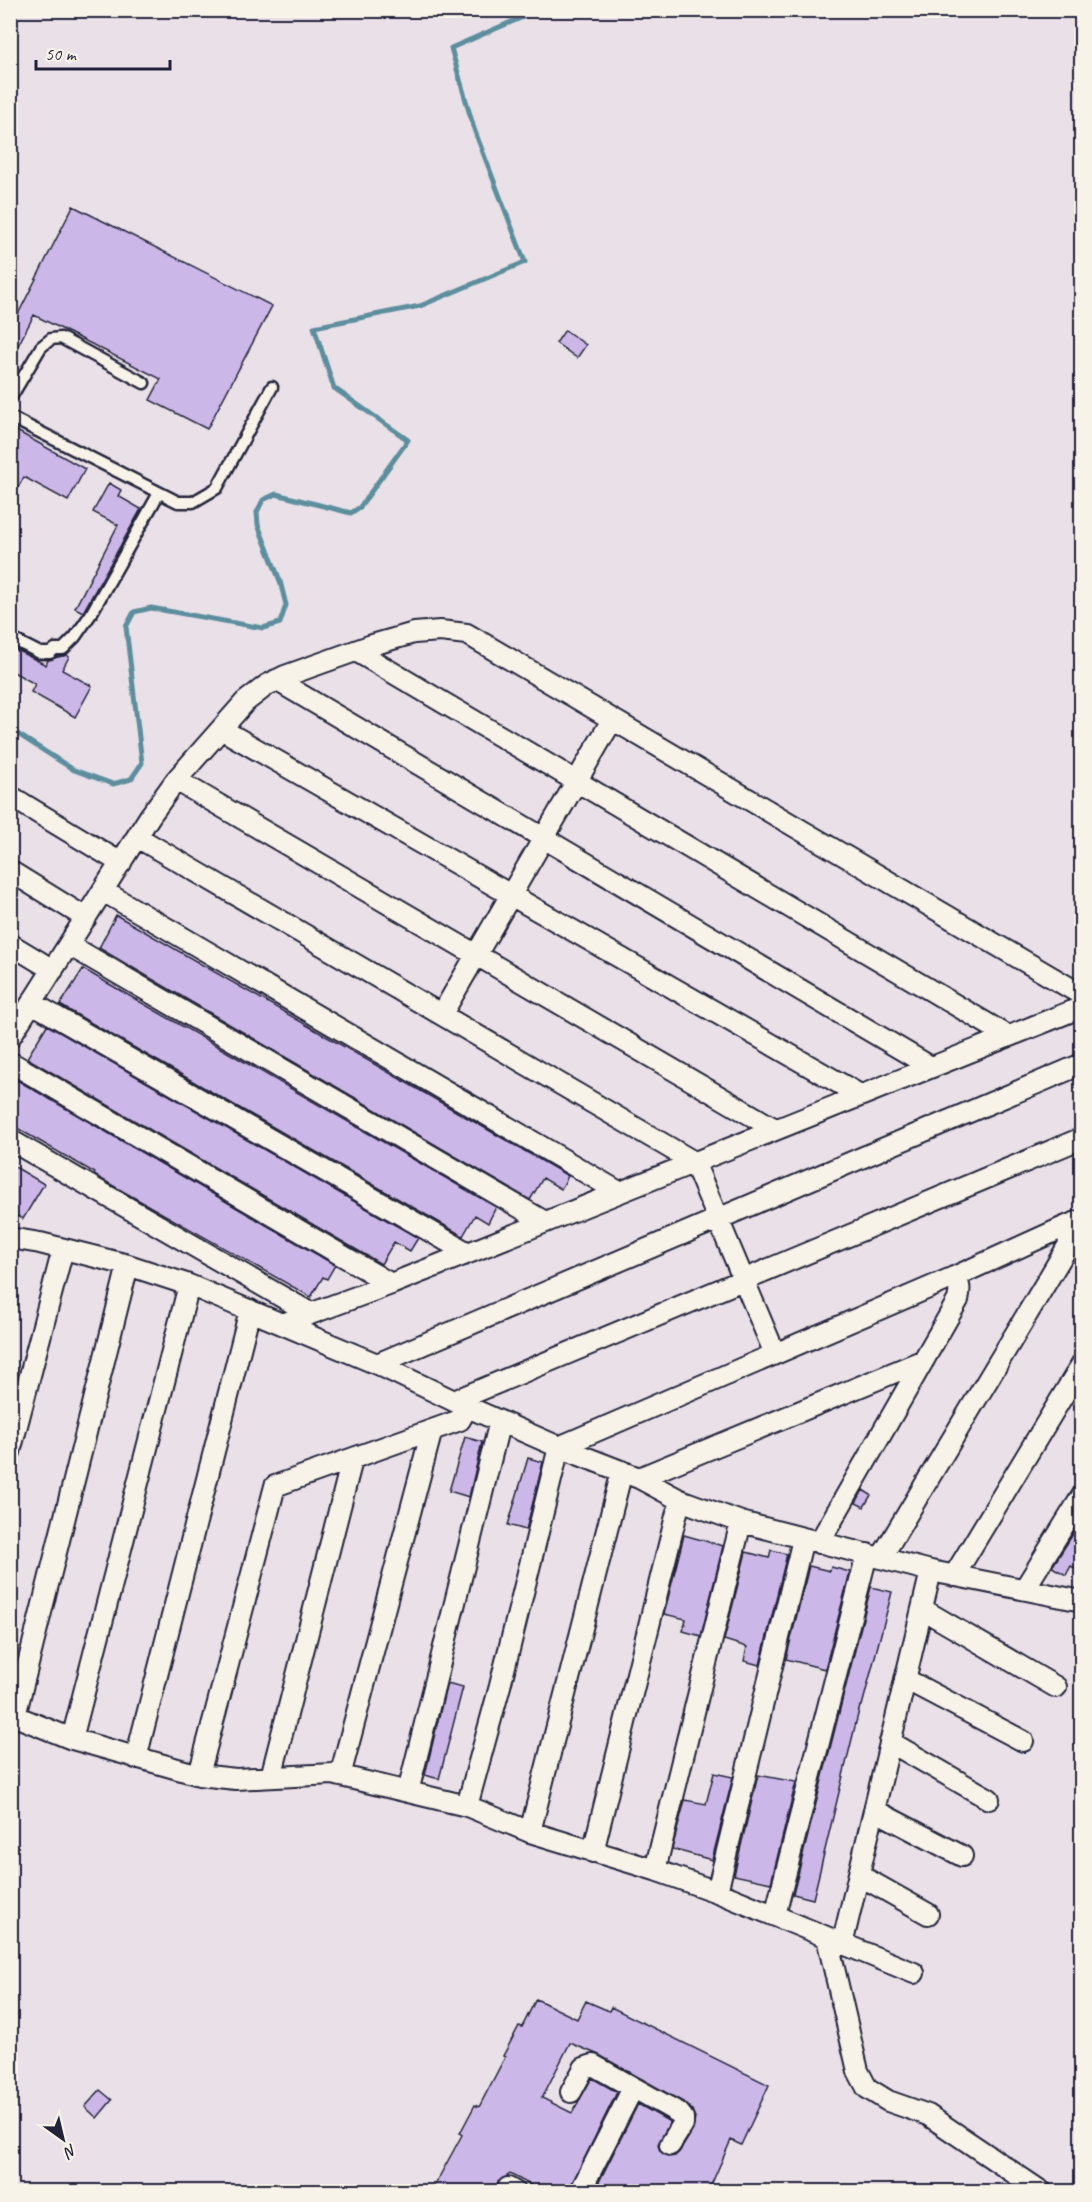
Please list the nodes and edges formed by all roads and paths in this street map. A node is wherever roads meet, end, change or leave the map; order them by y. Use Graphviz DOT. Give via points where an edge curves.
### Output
graph roads {
  1 [pos="144,383"];
  2 [pos="272,387"];
  3 [pos="10,399"];
  4 [pos="10,417"];
  5 [pos="159,493"];
  6 [pos="10,638"];
  7 [pos="356,651"];
  8 [pos="276,680"];
  9 [pos="612,720"];
  10 [pos="221,729"];
  11 [pos="176,780"];
  12 [pos="576,781"];
  13 [pos="10,796"];
  14 [pos="137,837"];
  15 [pos="543,838"];
  16 [pos="121,863"];
  17 [pos="10,872"];
  18 [pos="103,891"];
  19 [pos="510,895"];
  20 [pos="86,918"];
  21 [pos="10,944"];
  22 [pos="69,945"];
  23 [pos="476,955"];
  24 [pos="53,970"];
  25 [pos="1082,995"];
  26 [pos="32,1003"];
  27 [pos="1082,1007"];
  28 [pos="442,1014"];
  29 [pos="13,1029"];
  30 [pos="1008,1036"];
  31 [pos="10,1062"];
  32 [pos="1082,1064"];
  33 [pos="931,1067"];
  34 [pos="860,1095"];
  35 [pos="775,1129"];
  36 [pos="1082,1138"];
  37 [pos="10,1140"];
  38 [pos="694,1162"];
  39 [pos="619,1192"];
  40 [pos="718,1219"];
  41 [pos="544,1222"];
  42 [pos="1073,1223"];
  43 [pos="10,1238"];
  44 [pos="63,1249"];
  45 [pos="468,1253"];
  46 [pos="128,1265"];
  47 [pos="954,1277"];
  48 [pos="744,1280"];
  49 [pos="391,1284"];
  50 [pos="189,1285"];
  51 [pos="250,1310"];
  52 [pos="310,1313"];
  53 [pos="283,1324"];
  54 [pos="775,1354"];
  55 [pos="924,1360"];
  56 [pos="377,1364"];
  57 [pos="1082,1364"];
  58 [pos="461,1404"];
  59 [pos="500,1420"];
  60 [pos="432,1430"];
  61 [pos="560,1448"];
  62 [pos="10,1452"];
  63 [pos="352,1460"];
  64 [pos="630,1475"];
  65 [pos="1082,1496"];
  66 [pos="680,1500"];
  67 [pos="741,1522"];
  68 [pos="811,1541"];
  69 [pos="874,1556"];
  70 [pos="931,1570"];
  71 [pos="954,1576"];
  72 [pos="1025,1588"];
  73 [pos="1082,1601"];
  74 [pos="922,1609"];
  75 [pos="905,1679"];
  76 [pos="1056,1687"];
  77 [pos="13,1715"];
  78 [pos="72,1739"];
  79 [pos="1023,1741"];
  80 [pos="890,1742"];
  81 [pos="136,1758"];
  82 [pos="199,1775"];
  83 [pos="340,1776"];
  84 [pos="271,1777"];
  85 [pos="408,1792"];
  86 [pos="989,1799"];
  87 [pos="467,1806"];
  88 [pos="874,1810"];
  89 [pos="530,1832"];
  90 [pos="593,1852"];
  91 [pos="962,1856"];
  92 [pos="655,1870"];
  93 [pos="859,1875"];
  94 [pos="717,1892"];
  95 [pos="928,1914"];
  96 [pos="775,1916"];
  97 [pos="835,1941"];
  98 [pos="914,1974"];
  99 [pos="633,2088"];
  100 [pos="571,2092"];
  101 [pos="670,2145"];
  102 [pos="580,2192"];
  103 [pos="1042,2192"];
  1 -- 3 [label="lane" via="61,338 51,339"];
  2 -- 5 [label="lane" via="217,488 193,502 178,502"];
  4 -- 5 [label="lane"];
  5 -- 6 [label="lane" via="91,614 63,649 40,653"];
  7 -- 8 [label="street"];
  7 -- 9 [label="street" via="414,633 467,634"];
  7 -- 12 [label="street"];
  8 -- 10 [label="street" via="245,702"];
  8 -- 15 [label="street"];
  9 -- 12 [label="street"];
  9 -- 25 [label="street"];
  10 -- 11 [label="street"];
  10 -- 19 [label="street"];
  11 -- 14 [label="street"];
  11 -- 23 [label="street"];
  12 -- 15 [label="street"];
  12 -- 30 [label="street"];
  13 -- 16 [label="street"];
  14 -- 16 [label="street"];
  14 -- 28 [label="street"];
  15 -- 19 [label="street"];
  15 -- 33 [label="street"];
  16 -- 18 [label="street"];
  17 -- 20 [label="street"];
  18 -- 20 [label="street"];
  18 -- 39 [label="street"];
  19 -- 23 [label="street"];
  19 -- 34 [label="street"];
  20 -- 22 [label="street"];
  21 -- 24 [label="street"];
  22 -- 24 [label="street"];
  22 -- 41 [label="street"];
  23 -- 28 [label="street"];
  23 -- 35 [label="street"];
  24 -- 26 [label="street"];
  26 -- 29 [label="street"];
  26 -- 45 [label="street"];
  27 -- 30 [label="street"];
  28 -- 38 [label="street"];
  30 -- 33 [label="street"];
  31 -- 49 [label="street"];
  32 -- 40 [label="street"];
  33 -- 34 [label="street"];
  34 -- 35 [label="street"];
  35 -- 38 [label="street"];
  36 -- 48 [label="street"];
  37 -- 52 [label="street"];
  38 -- 39 [label="street"];
  38 -- 40 [label="street"];
  39 -- 41 [label="street"];
  40 -- 48 [label="street"];
  40 -- 56 [label="street"];
  41 -- 45 [label="street"];
  42 -- 47 [label="street"];
  42 -- 69 [label="street" via="1068,1246"];
  43 -- 44 [label="street"];
  44 -- 46 [label="street"];
  44 -- 62 [label="street"];
  45 -- 49 [label="street"];
  46 -- 50 [label="street"];
  46 -- 77 [label="street"];
  47 -- 54 [label="street"];
  47 -- 55 [label="street" via="959,1283 958,1300"];
  48 -- 54 [label="street"];
  48 -- 58 [label="street"];
  49 -- 52 [label="street"];
  50 -- 51 [label="street"];
  50 -- 78 [label="street"];
  51 -- 53 [label="street"];
  51 -- 81 [label="street"];
  52 -- 53 [label="street"];
  53 -- 56 [label="street"];
  54 -- 61 [label="street"];
  55 -- 64 [label="street"];
  55 -- 68 [label="street"];
  56 -- 58 [label="street"];
  57 -- 71 [label="street"];
  58 -- 59 [label="street"];
  58 -- 60 [label="street" via="460,1420"];
  59 -- 61 [label="street"];
  59 -- 85 [label="street"];
  60 -- 63 [label="street"];
  60 -- 83 [label="street"];
  61 -- 64 [label="street"];
  61 -- 87 [label="street"];
  63 -- 82 [label="street" via="275,1486"];
  63 -- 84 [label="street"];
  64 -- 66 [label="street"];
  64 -- 89 [label="street"];
  65 -- 72 [label="street"];
  66 -- 67 [label="street"];
  66 -- 90 [label="street"];
  67 -- 68 [label="street"];
  67 -- 92 [label="street"];
  68 -- 69 [label="street"];
  68 -- 94 [label="street"];
  69 -- 70 [label="street"];
  69 -- 96 [label="street"];
  70 -- 71 [label="street"];
  70 -- 74 [label="street"];
  71 -- 72 [label="street"];
  72 -- 73 [label="street"];
  74 -- 75 [label="street"];
  74 -- 76 [label="street"];
  75 -- 79 [label="street"];
  75 -- 80 [label="street"];
  77 -- 78 [label="street"];
  78 -- 81 [label="street"];
  80 -- 86 [label="street"];
  80 -- 88 [label="street"];
  81 -- 82 [label="street"];
  82 -- 84 [label="street"];
  83 -- 84 [label="street"];
  83 -- 85 [label="street"];
  85 -- 87 [label="street"];
  87 -- 89 [label="street"];
  88 -- 91 [label="street"];
  88 -- 93 [label="street"];
  89 -- 90 [label="street"];
  90 -- 92 [label="street"];
  92 -- 94 [label="street"];
  93 -- 95 [label="street"];
  93 -- 97 [label="street"];
  94 -- 96 [label="street"];
  96 -- 97 [label="street"];
  97 -- 98 [label="street"];
  97 -- 103 [label="street" via="858,2071 867,2088 888,2101 928,2115"];
  99 -- 100 [label="street" via="588,2066"];
  99 -- 101 [label="street" via="683,2118"];
  99 -- 102 [label="street"];
}
